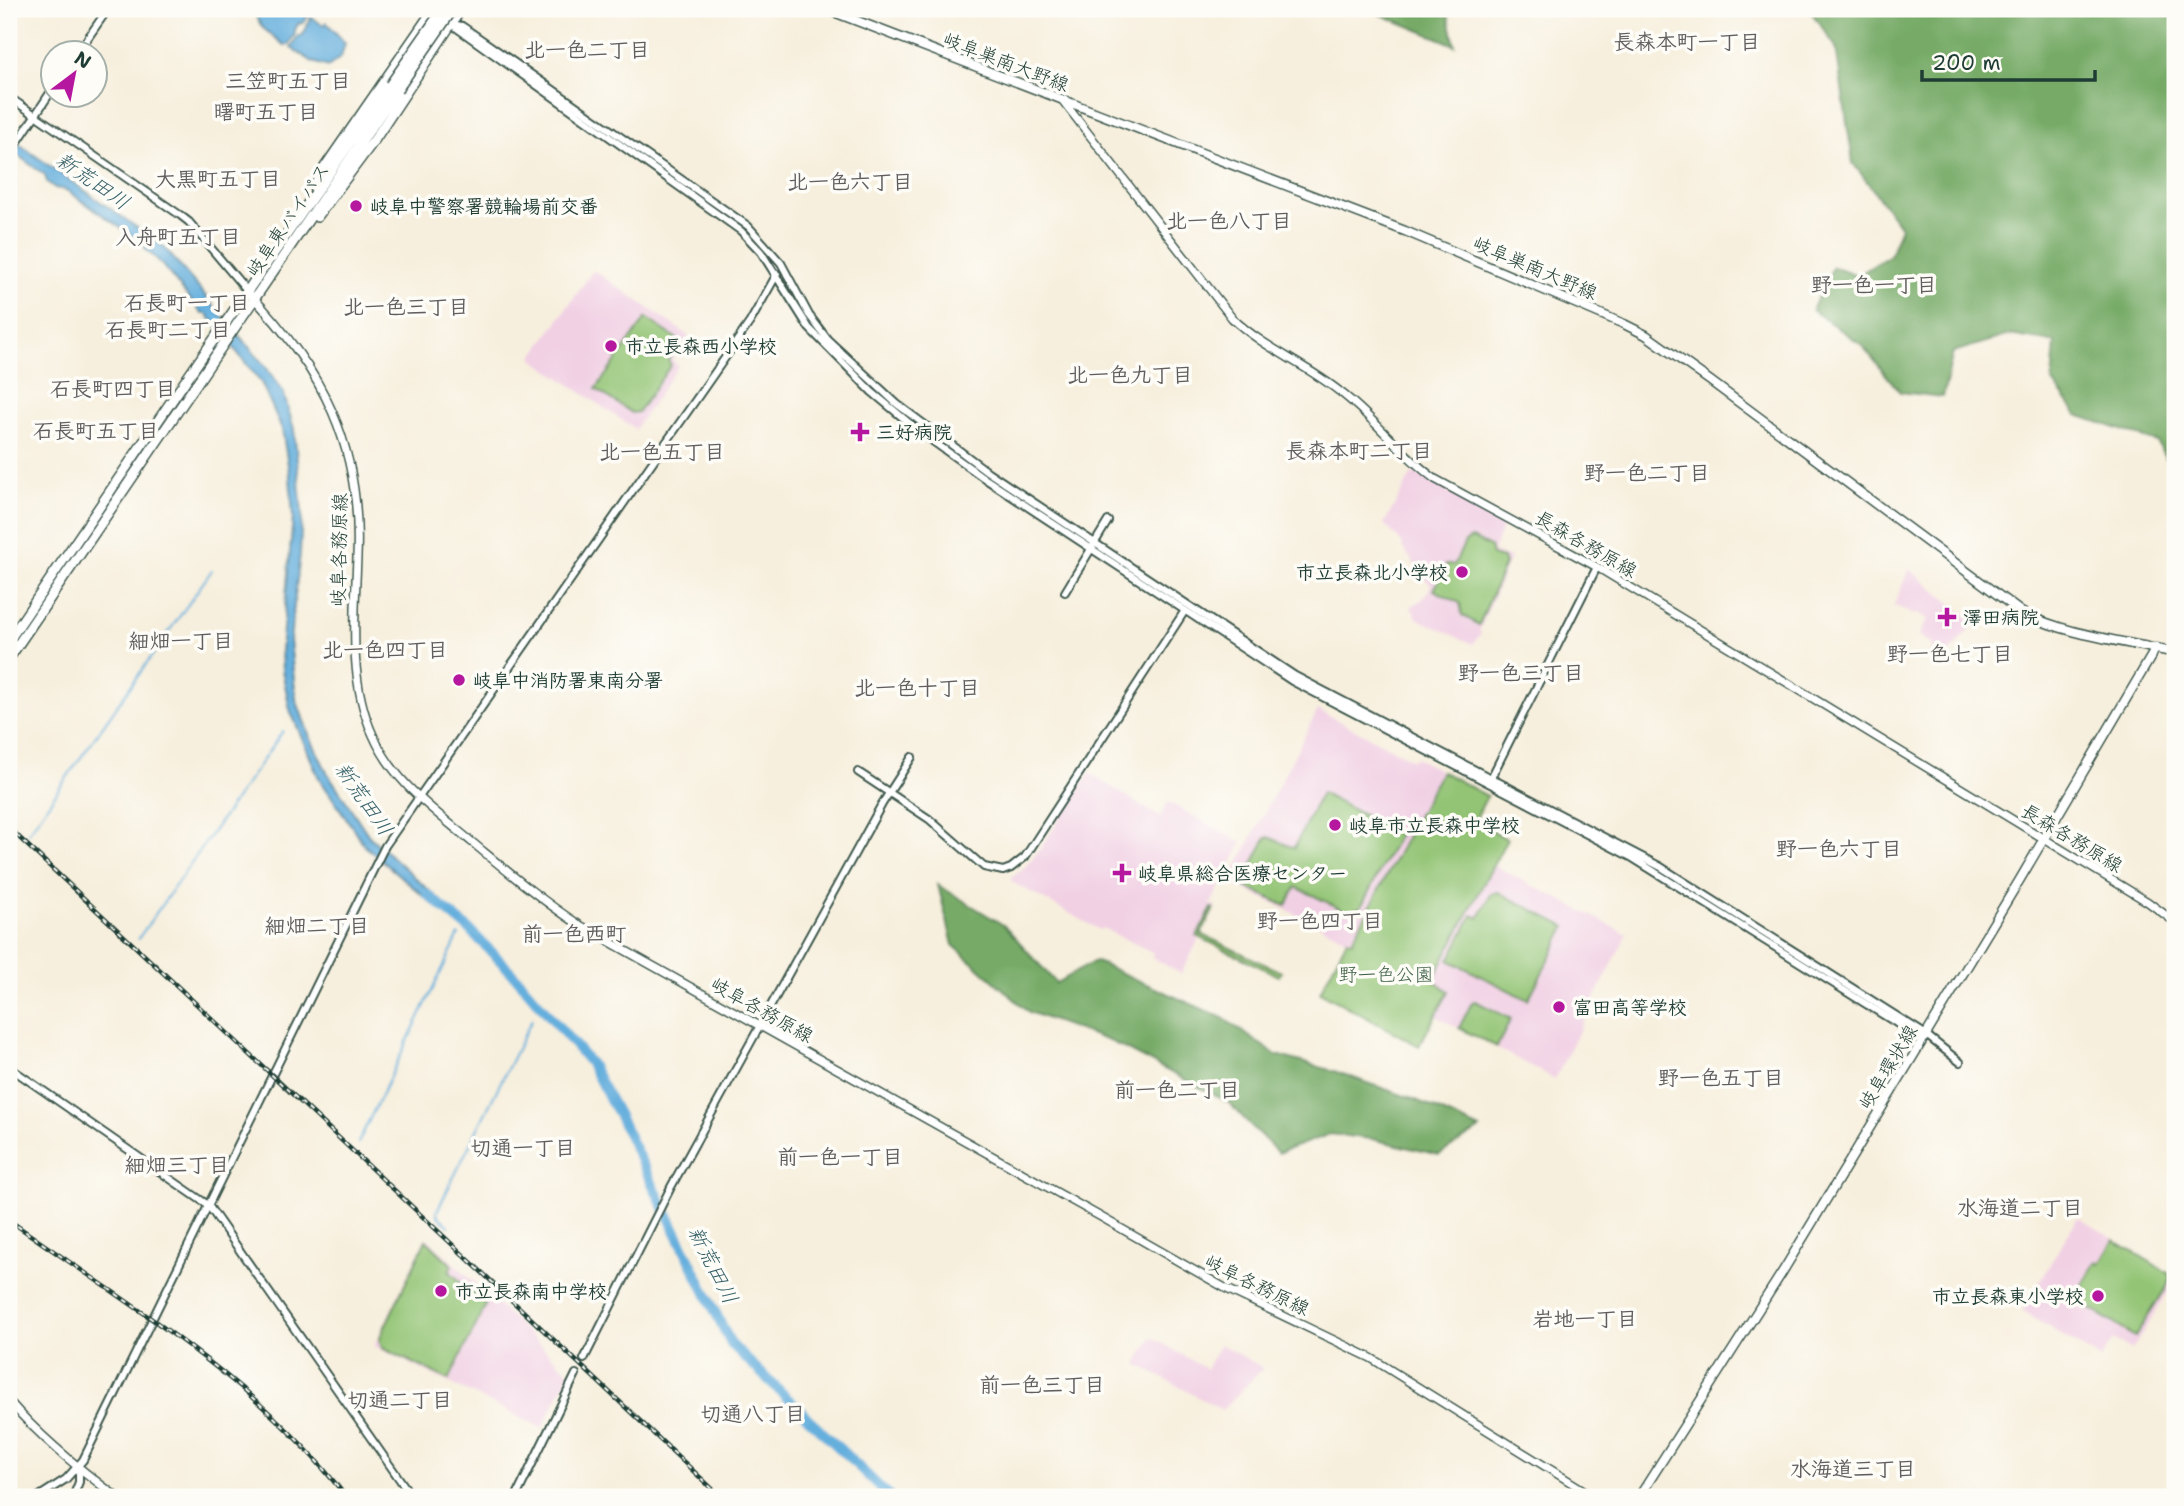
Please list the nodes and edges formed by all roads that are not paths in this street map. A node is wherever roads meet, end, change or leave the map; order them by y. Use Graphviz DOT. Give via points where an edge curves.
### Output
graph roads {
  1 [pos="108,9"];
  2 [pos="443,9"];
  3 [pos="453,9"];
  4 [pos="461,9"];
  5 [pos="826,9"];
  6 [pos="431,10"];
  7 [pos="451,24"];
  8 [pos="88,38"];
  9 [pos="393,88"];
  10 [pos="9,97"];
  11 [pos="1063,101"];
  12 [pos="41,108"];
  13 [pos="36,116"];
  14 [pos="10,153"];
  15 [pos="300,216"];
  16 [pos="298,235"];
  17 [pos="776,274"];
  18 [pos="247,291"];
  19 [pos="255,299"];
  20 [pos="1108,521"];
  21 [pos="1093,546"];
  22 [pos="1597,566"];
  23 [pos="1065,592"];
  24 [pos="1185,612"];
  25 [pos="9,640"];
  26 [pos="2157,648"];
  27 [pos="2175,653"];
  28 [pos="9,658"];
  29 [pos="912,757"];
  30 [pos="858,772"];
  31 [pos="1490,780"];
  32 [pos="889,793"];
  33 [pos="418,798"];
  34 [pos="2044,839"];
  35 [pos="2175,922"];
  36 [pos="760,1027"];
  37 [pos="1924,1036"];
  38 [pos="1960,1062"];
  39 [pos="9,1067"];
  40 [pos="208,1205"];
  41 [pos="584,1359"];
  42 [pos="576,1374"];
  43 [pos="9,1401"];
  44 [pos="79,1468"];
  45 [pos="38,1497"];
  46 [pos="73,1497"];
  47 [pos="117,1497"];
  48 [pos="412,1497"];
  49 [pos="516,1497"];
  50 [pos="1593,1497"];
  51 [pos="1639,1497"];
  1 -- 8 [label="street"];
  2 -- 9 [label="highway, 岐阜東バイパス, bridge"];
  3 -- 9 [label="highway, 岐阜東バイパス, bridge"];
  4 -- 7 [label="highway"];
  5 -- 11 [label="main road, 岐阜巣南大野線"];
  6 -- 7 [label="street"];
  6 -- 15 [label="highway" via="325,167"];
  7 -- 16 [label="highway" via="328,204"];
  7 -- 17 [label="street" via="740,231"];
  7 -- 21 [label="street" via="462,26 748,226 781,263 828,340 897,404"];
  9 -- 15 [label="highway, 岐阜東バイパス"];
  9 -- 16 [label="highway, 岐阜東バイパス"];
  10 -- 13 [label="street"];
  11 -- 22 [label="main road, 長森各務原線" via="1249,334 1339,390 1435,479"];
  11 -- 26 [label="main road, 岐阜巣南大野線" via="1405,231 1646,335 2021,612 2074,630"];
  12 -- 13 [label="street"];
  13 -- 14 [label="street"];
  13 -- 18 [label="street" via="189,222"];
  15 -- 18 [label="highway, 岐阜東バイパス"];
  16 -- 19 [label="highway, 岐阜東バイパス"];
  17 -- 21 [label="street" via="809,328 872,392 984,478"];
  17 -- 33 [label="street" via="750,322"];
  18 -- 19 [label="main road, 岐阜各務原線"];
  18 -- 25 [label="highway, 岐阜東バイパス"];
  19 -- 28 [label="highway, 岐阜東バイパス"];
  19 -- 33 [label="main road, 岐阜各務原線" via="312,373 341,429 352,465 358,514 353,629 362,704 380,751"];
  20 -- 21 [label="street"];
  21 -- 23 [label="street"];
  21 -- 24 [label="street"];
  21 -- 31 [label="street" via="1295,676"];
  22 -- 31 [label="street"];
  22 -- 34 [label="main road, 長森各務原線"];
  24 -- 31 [label="street" via="1292,681"];
  24 -- 32 [label="street" via="1016,865 1003,871 984,867 942,829"];
  26 -- 27 [label="main road, 岐阜巣南大野線"];
  26 -- 34 [label="main road, 岐阜環状線"];
  29 -- 32 [label="street"];
  30 -- 32 [label="street"];
  31 -- 37 [label="street" via="1631,857"];
  32 -- 36 [label="street"];
  33 -- 36 [label="main road, 岐阜各務原線" via="564,915"];
  33 -- 40 [label="street" via="377,861"];
  34 -- 35 [label="main road, 長森各務原線"];
  34 -- 37 [label="main road, 岐阜環状線"];
  36 -- 41 [label="street"];
  36 -- 50 [label="main road, 岐阜各務原線" via="1183,1266 1371,1358"];
  37 -- 38 [label="street"];
  37 -- 51 [label="main road, 岐阜環状線" via="1783,1271"];
  39 -- 40 [label="street"];
  40 -- 44 [label="street"];
  40 -- 48 [label="street"];
  42 -- 49 [label="street"];
  43 -- 44 [label="main road" via="33,1429"];
  44 -- 45 [label="street"];
  44 -- 46 [label="street"];
  44 -- 47 [label="main road"];
}
